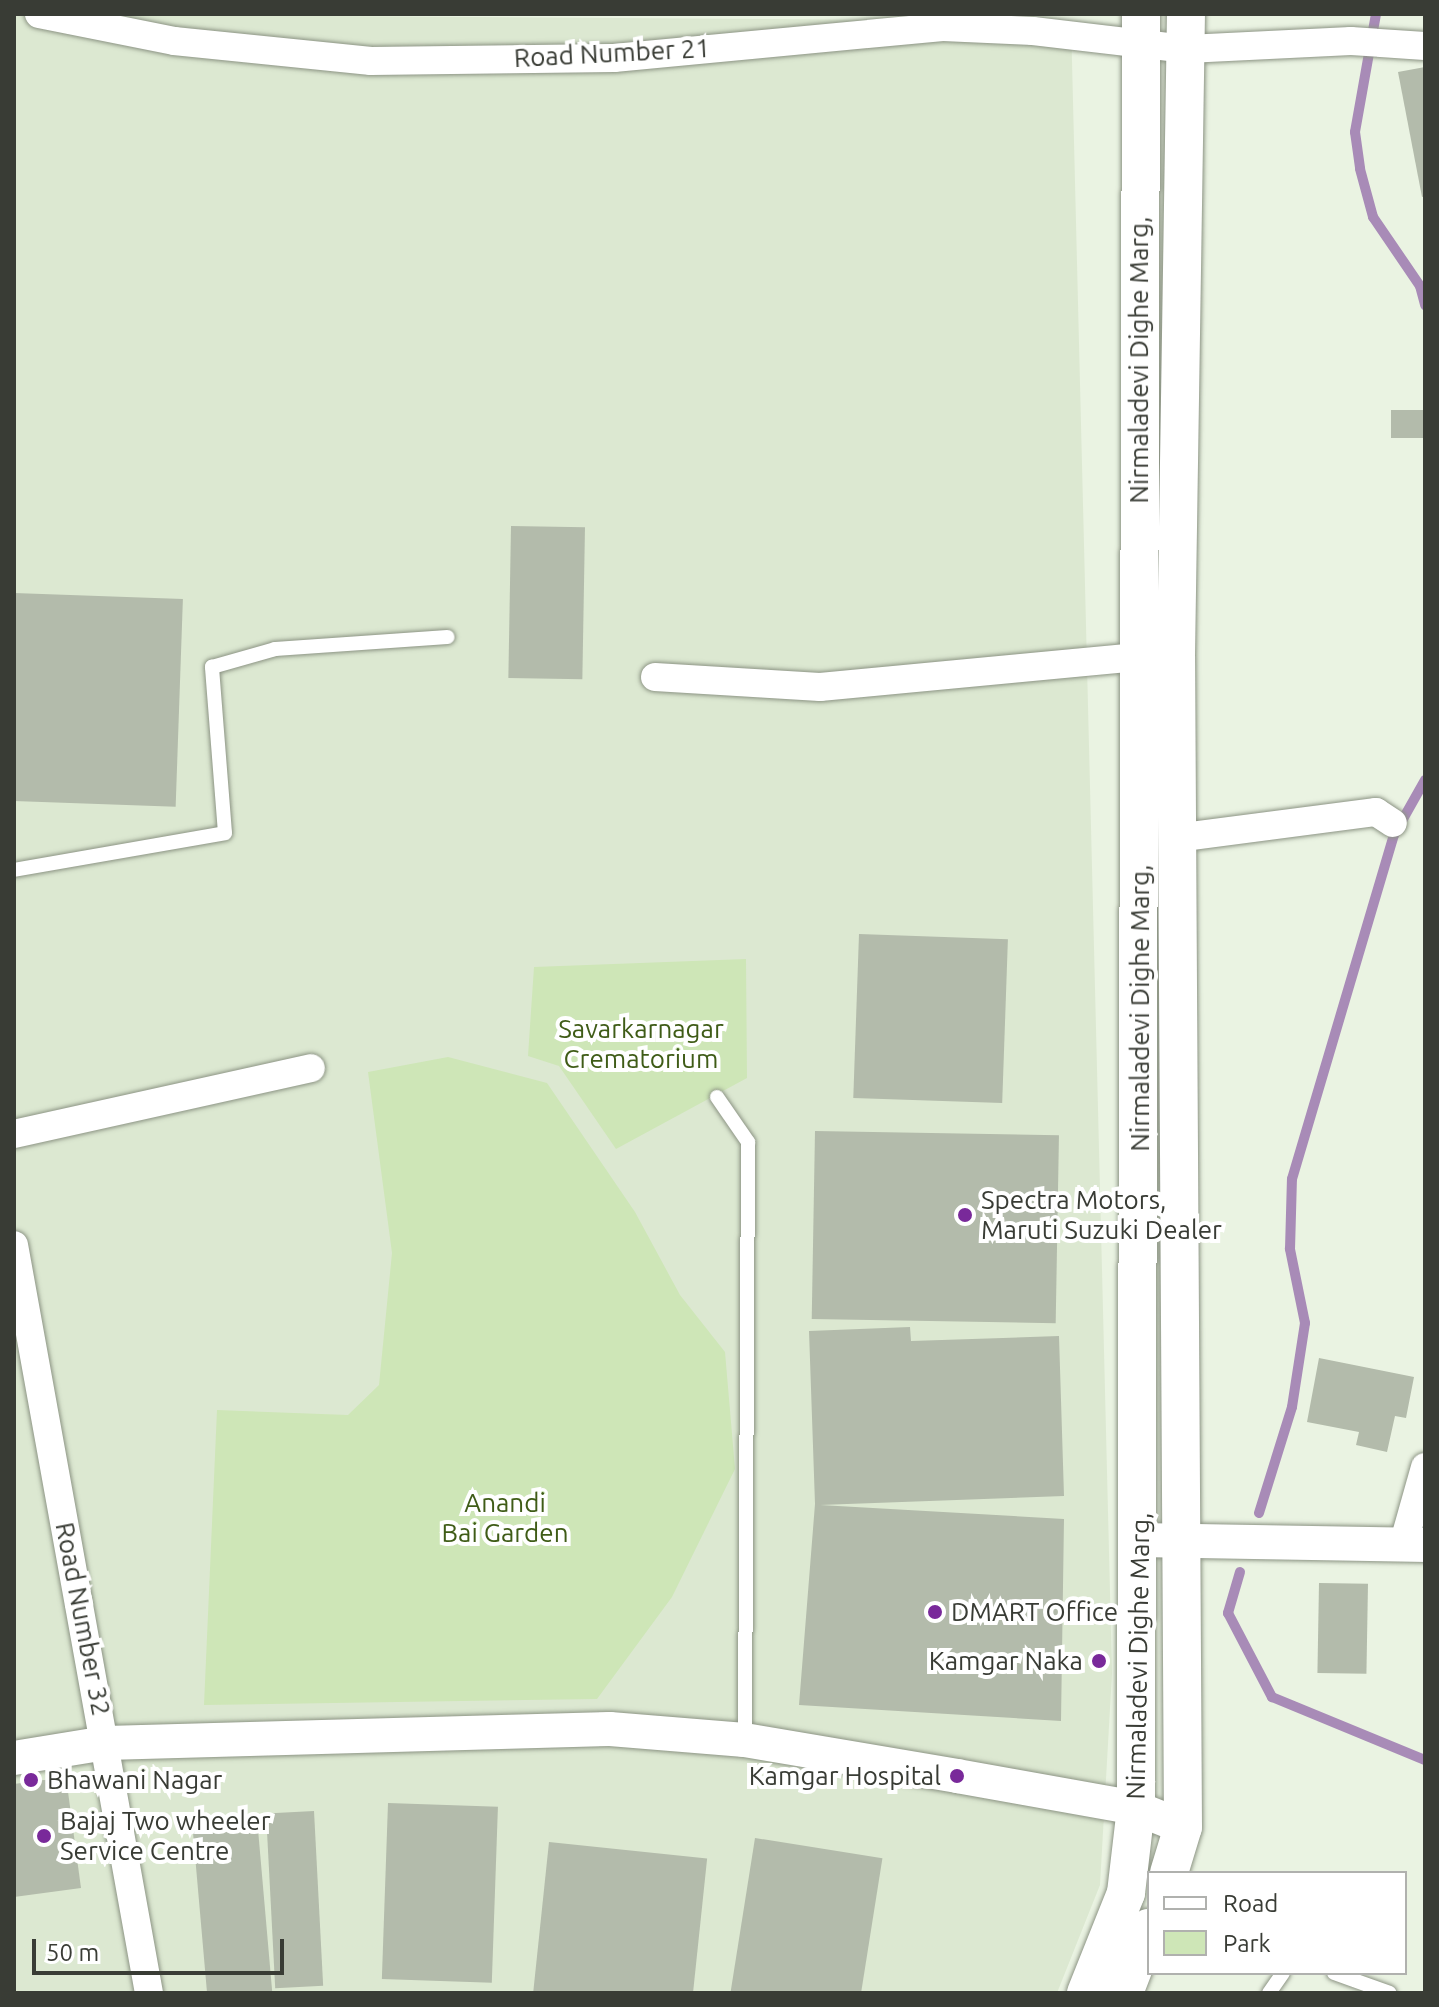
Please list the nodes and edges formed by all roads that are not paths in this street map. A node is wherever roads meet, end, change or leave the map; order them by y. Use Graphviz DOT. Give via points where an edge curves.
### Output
graph roads {
  1 [pos="39,14"];
  2 [pos="1140,30"];
  3 [pos="1186,32"];
  4 [pos="1425,46"];
  5 [pos="448,637"];
  6 [pos="1158,655"];
  7 [pos="655,677"];
  8 [pos="1393,823"];
  9 [pos="1176,838"];
  10 [pos="14,870"];
  11 [pos="311,1068"];
  12 [pos="717,1097"];
  13 [pos="14,1134"];
  14 [pos="14,1245"];
  15 [pos="1425,1467"];
  16 [pos="1141,1540"];
  17 [pos="1179,1541"];
  18 [pos="1414,1545"];
  19 [pos="745,1740"];
  20 [pos="106,1743"];
  21 [pos="14,1758"];
  22 [pos="1136,1808"];
  23 [pos="1183,1827"];
  24 [pos="1170,1871"];
  25 [pos="1147,1933"];
  26 [pos="1282,1975"];
  27 [pos="1340,1975"];
  28 [pos="149,1993"];
  29 [pos="1086,1993"];
  30 [pos="1124,1993"];
  31 [pos="1269,1993"];
  32 [pos="1390,1993"];
  1 -- 2 [label="street, Road Number 21" via="174,41 371,61 614,58 943,27"];
  2 -- 3 [label="street, Road Number 21"];
  2 -- 6 [label="main road, Nirmaladevi Dighe Marg,"];
  3 -- 4 [label="street, Road Number 21"];
  3 -- 6 [label="main road, Nirmaladevi Dighe Marg,"];
  5 -- 10 [label="lane" via="275,649 212,667 225,833"];
  6 -- 7 [label="street" via="820,687"];
  6 -- 9 [label="main road, Nirmaladevi Dighe Marg,"];
  6 -- 16 [label="main road, Nirmaladevi Dighe Marg,"];
  8 -- 9 [label="street" via="1376,812"];
  9 -- 17 [label="main road, Nirmaladevi Dighe Marg,"];
  11 -- 13 [label="street"];
  12 -- 19 [label="lane" via="748,1142"];
  14 -- 20 [label="street, Road Number 32"];
  15 -- 18 [label="street"];
  16 -- 17 [label="street"];
  16 -- 22 [label="main road, Nirmaladevi Dighe Marg,"];
  17 -- 18 [label="street"];
  17 -- 23 [label="main road, Nirmaladevi Dighe Marg,"];
  19 -- 20 [label="street" via="610,1729"];
  19 -- 22 [label="street"];
  20 -- 21 [label="street"];
  20 -- 28 [label="street, Road Number 32"];
  22 -- 23 [label="street"];
  22 -- 29 [label="main road, Nirmaladevi Dighe Marg," via="1126,1893"];
  23 -- 24 [label="main road, Nirmaladevi Dighe Marg,"];
  25 -- 30 [label="main road"];
  26 -- 31 [label="lane"];
  27 -- 32 [label="lane"];
}
